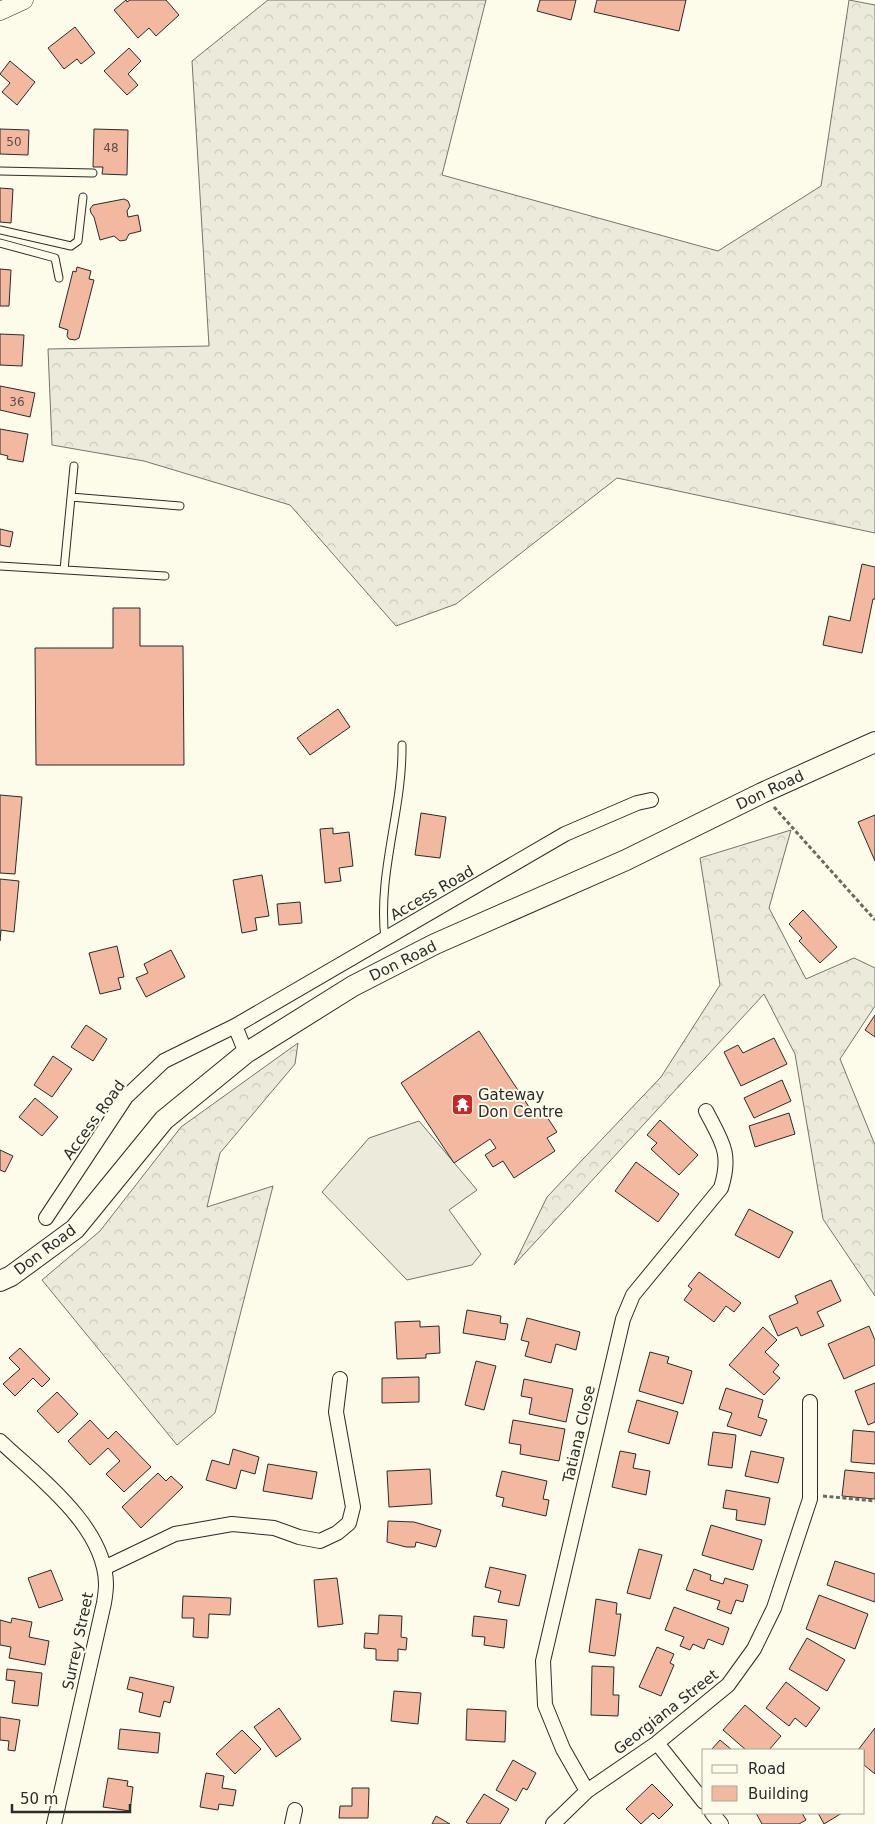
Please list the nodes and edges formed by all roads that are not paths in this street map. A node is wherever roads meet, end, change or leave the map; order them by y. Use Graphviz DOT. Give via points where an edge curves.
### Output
graph roads {
  1 [pos="24,0"];
  2 [pos="0,11"];
  3 [pos="0,171"];
  4 [pos="93,173"];
  5 [pos="83,197"];
  6 [pos="0,230"];
  7 [pos="0,244"];
  8 [pos="59,278"];
  9 [pos="74,466"];
  10 [pos="71,497"];
  11 [pos="180,506"];
  12 [pos="0,566"];
  13 [pos="64,570"];
  14 [pos="165,576"];
  15 [pos="875,742"];
  16 [pos="402,745"];
  17 [pos="651,800"];
  18 [pos="386,939"];
  19 [pos="235,1026"];
  20 [pos="246,1053"];
  21 [pos="706,1111"];
  22 [pos="46,1218"];
  23 [pos="0,1280"];
  24 [pos="340,1379"];
  25 [pos="810,1402"];
  26 [pos="0,1441"];
  27 [pos="104,1568"];
  28 [pos="657,1743"];
  29 [pos="587,1791"];
  30 [pos="702,1799"];
  31 [pos="713,1814"];
  32 [pos="54,1824"];
  33 [pos="554,1824"];
  34 [pos="721,1824"];
  1 -- 2 [label="street"];
  3 -- 4 [label="lane"];
  5 -- 6 [label="lane" via="78,241 72,246"];
  7 -- 8 [label="lane" via="56,258"];
  9 -- 10 [label="lane"];
  10 -- 11 [label="lane"];
  10 -- 13 [label="lane"];
  12 -- 13 [label="lane"];
  13 -- 14 [label="lane"];
  15 -- 20 [label="main road, Don Road" via="626,860 434,944 353,986"];
  16 -- 18 [label="lane" via="400,792 383,902"];
  17 -- 18 [label="street, Access Road" via="565,834"];
  18 -- 19 [label="street, Access Road"];
  19 -- 20 [label="street"];
  19 -- 22 [label="street, Access Road" via="164,1061 126,1097"];
  20 -- 23 [label="main road, Don Road" via="164,1120 75,1229 11,1276"];
  21 -- 29 [label="street, Tatiana Close" via="725,1149 726,1170 721,1188 633,1296 622,1319 543,1661 545,1705 563,1749"];
  24 -- 27 [label="street" via="336,1412 353,1507 349,1523 343,1528 320,1541 274,1528 232,1524 184,1532"];
  25 -- 28 [label="street, Georgiana Street" via="810,1495 774,1608 754,1649 728,1685"];
  26 -- 27 [label="street, Surrey Street" via="74,1511 94,1540"];
  27 -- 32 [label="street, Surrey Street" via="104,1603"];
  28 -- 29 [label="street, Georgiana Street"];
  28 -- 30 [label="street"];
  29 -- 33 [label="street, Georgiana Street"];
  31 -- 34 [label="street"];
}
